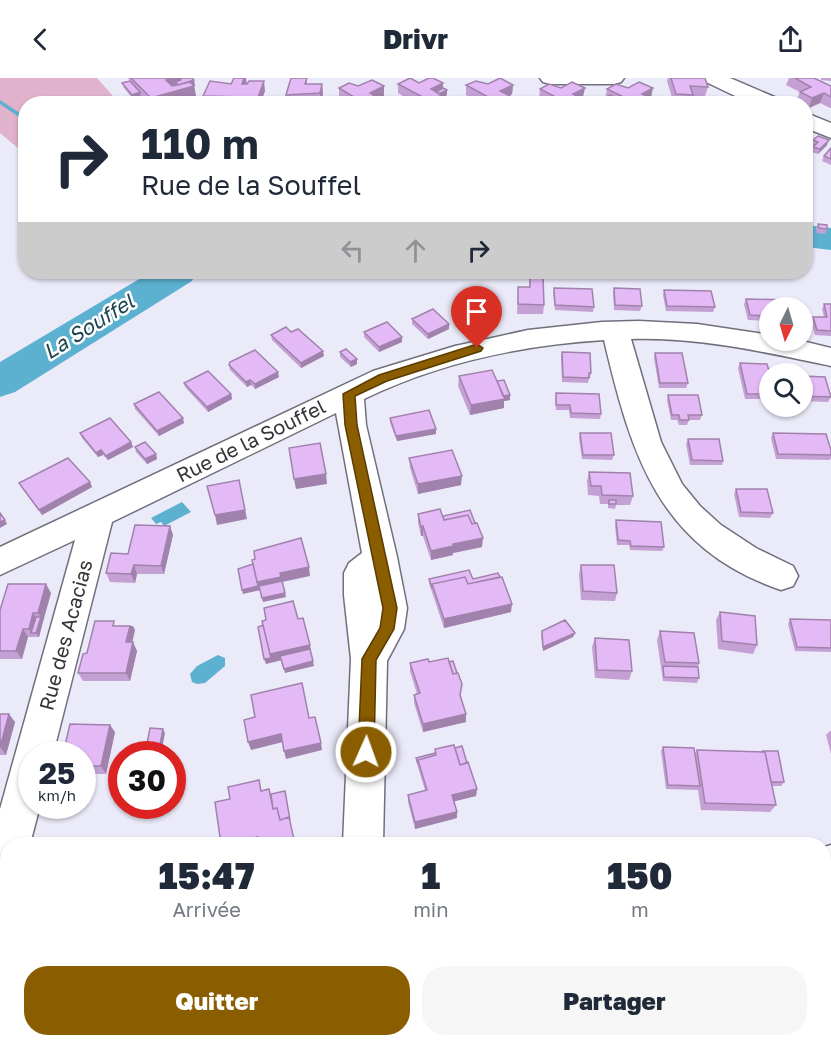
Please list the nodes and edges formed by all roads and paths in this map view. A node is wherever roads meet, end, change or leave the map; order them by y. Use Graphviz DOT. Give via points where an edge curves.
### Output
graph roads {
  1 [pos="550,78"];
  2 [pos="614,78"];
  3 [pos="713,78"];
  4 [pos="764,96"];
  5 [pos="813,123"];
  6 [pos="831,131"];
  7 [pos="615,331"];
  8 [pos="831,357"];
  9 [pos="349,394"];
  10 [pos="98,516"];
  11 [pos="0,562"];
  12 [pos="781,576"];
  13 [pos="37,741"];
  14 [pos="18,815"];
  15 [pos="12,837"];
  16 [pos="363,837"];
  1 -- 2 [label="street"];
  3 -- 4 [label="street" via="756,88"];
  5 -- 6 [label="street"];
  7 -- 8 [label="street, Rue de la Souffel" via="705,334"];
  7 -- 9 [label="street, Rue de la Souffel" via="531,337 494,344 426,363"];
  7 -- 12 [label="street" via="646,444 678,502 708,533"];
  9 -- 10 [label="street, Rue de la Souffel"];
  9 -- 16 [label="street" via="351,425 390,608 387,629 369,659"];
  10 -- 11 [label="street, Rue de la Souffel"];
  10 -- 13 [label="street, Rue des Acacias"];
  14 -- 15 [label="street"];
}
